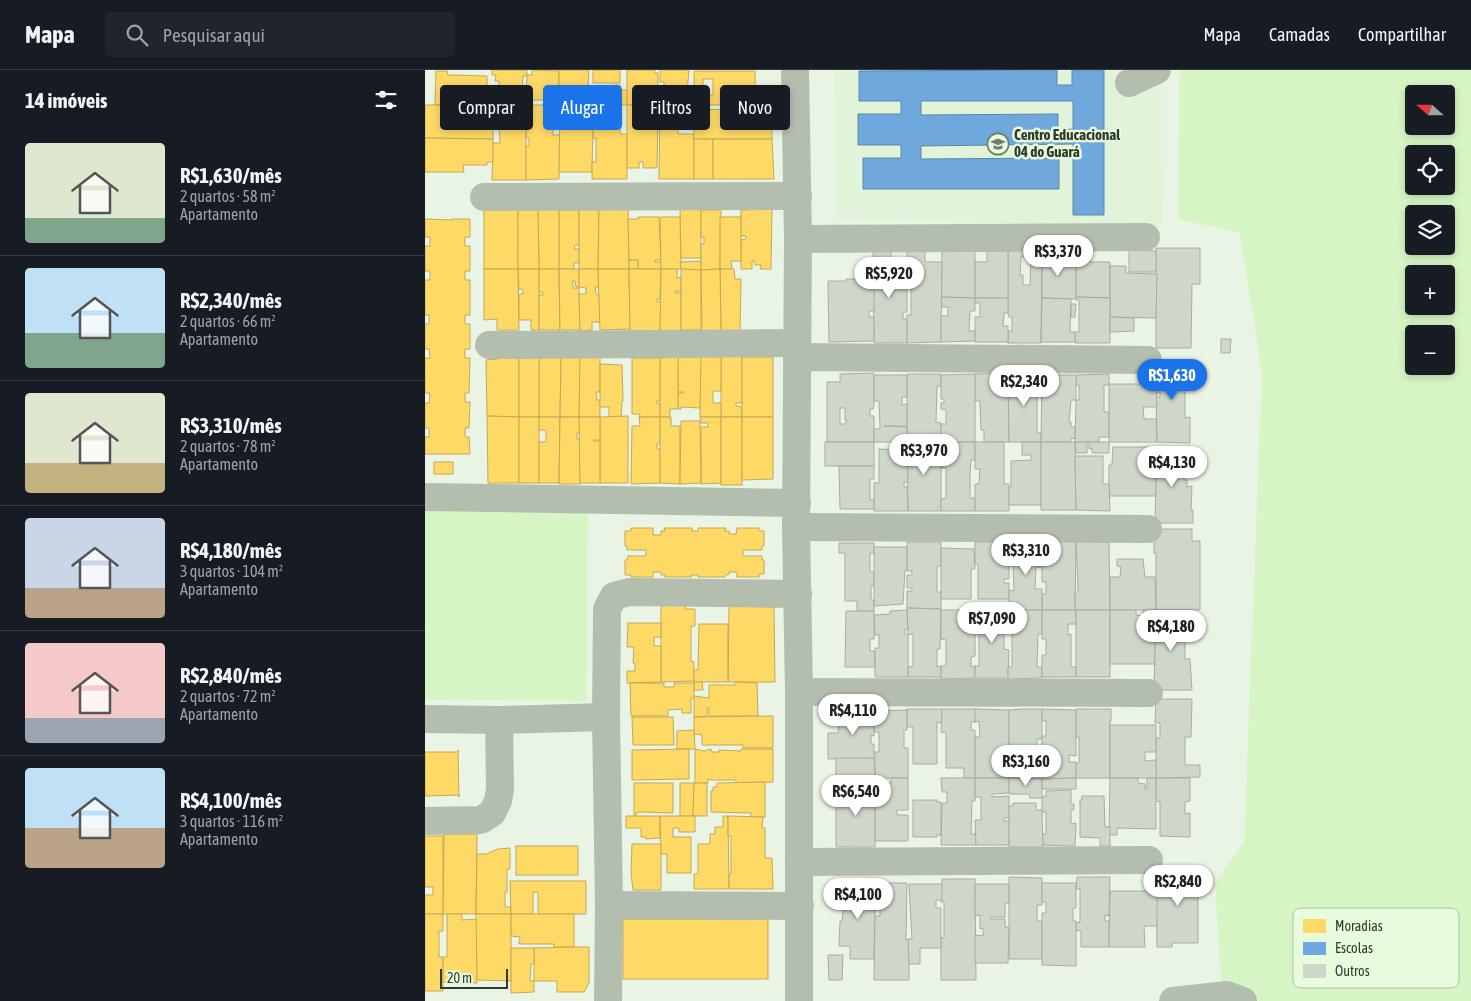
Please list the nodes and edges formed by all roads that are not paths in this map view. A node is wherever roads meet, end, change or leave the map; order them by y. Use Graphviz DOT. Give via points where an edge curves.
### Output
graph roads {
  1 [pos="795,70"];
  2 [pos="1157,70"];
  3 [pos="1129,83"];
  4 [pos="798,196"];
  5 [pos="483,197"];
  6 [pos="1146,237"];
  7 [pos="799,239"];
  8 [pos="489,345"];
  9 [pos="797,350"];
  10 [pos="1148,360"];
  11 [pos="425,497"];
  12 [pos="797,515"];
  13 [pos="1148,529"];
  14 [pos="798,594"];
  15 [pos="799,692"];
  16 [pos="1149,693"];
  17 [pos="606,717"];
  18 [pos="425,718"];
  19 [pos="499,720"];
  20 [pos="425,821"];
  21 [pos="1149,860"];
  22 [pos="800,862"];
  23 [pos="609,904"];
  24 [pos="799,906"];
  25 [pos="608,1001"];
  26 [pos="799,1001"];
  27 [pos="1173,1001"];
  28 [pos="1243,1001"];
  1 -- 4 [label="street"];
  2 -- 3 [label="street"];
  4 -- 5 [label="street"];
  4 -- 7 [label="street"];
  6 -- 7 [label="street"];
  7 -- 9 [label="street"];
  8 -- 9 [label="street"];
  9 -- 10 [label="street"];
  9 -- 12 [label="street"];
  11 -- 12 [label="street"];
  12 -- 13 [label="street"];
  12 -- 14 [label="street"];
  14 -- 15 [label="street"];
  14 -- 17 [label="street" via="629,592 614,596 607,609"];
  15 -- 16 [label="street"];
  15 -- 22 [label="street"];
  17 -- 19 [label="street"];
  17 -- 23 [label="street"];
  18 -- 19 [label="street"];
  19 -- 20 [label="street" via="500,789 493,813 481,820"];
  21 -- 22 [label="street"];
  22 -- 24 [label="street"];
  23 -- 24 [label="street"];
  23 -- 25 [label="street"];
  24 -- 26 [label="street"];
  27 -- 28 [label="street" via="1227,995"];
}
